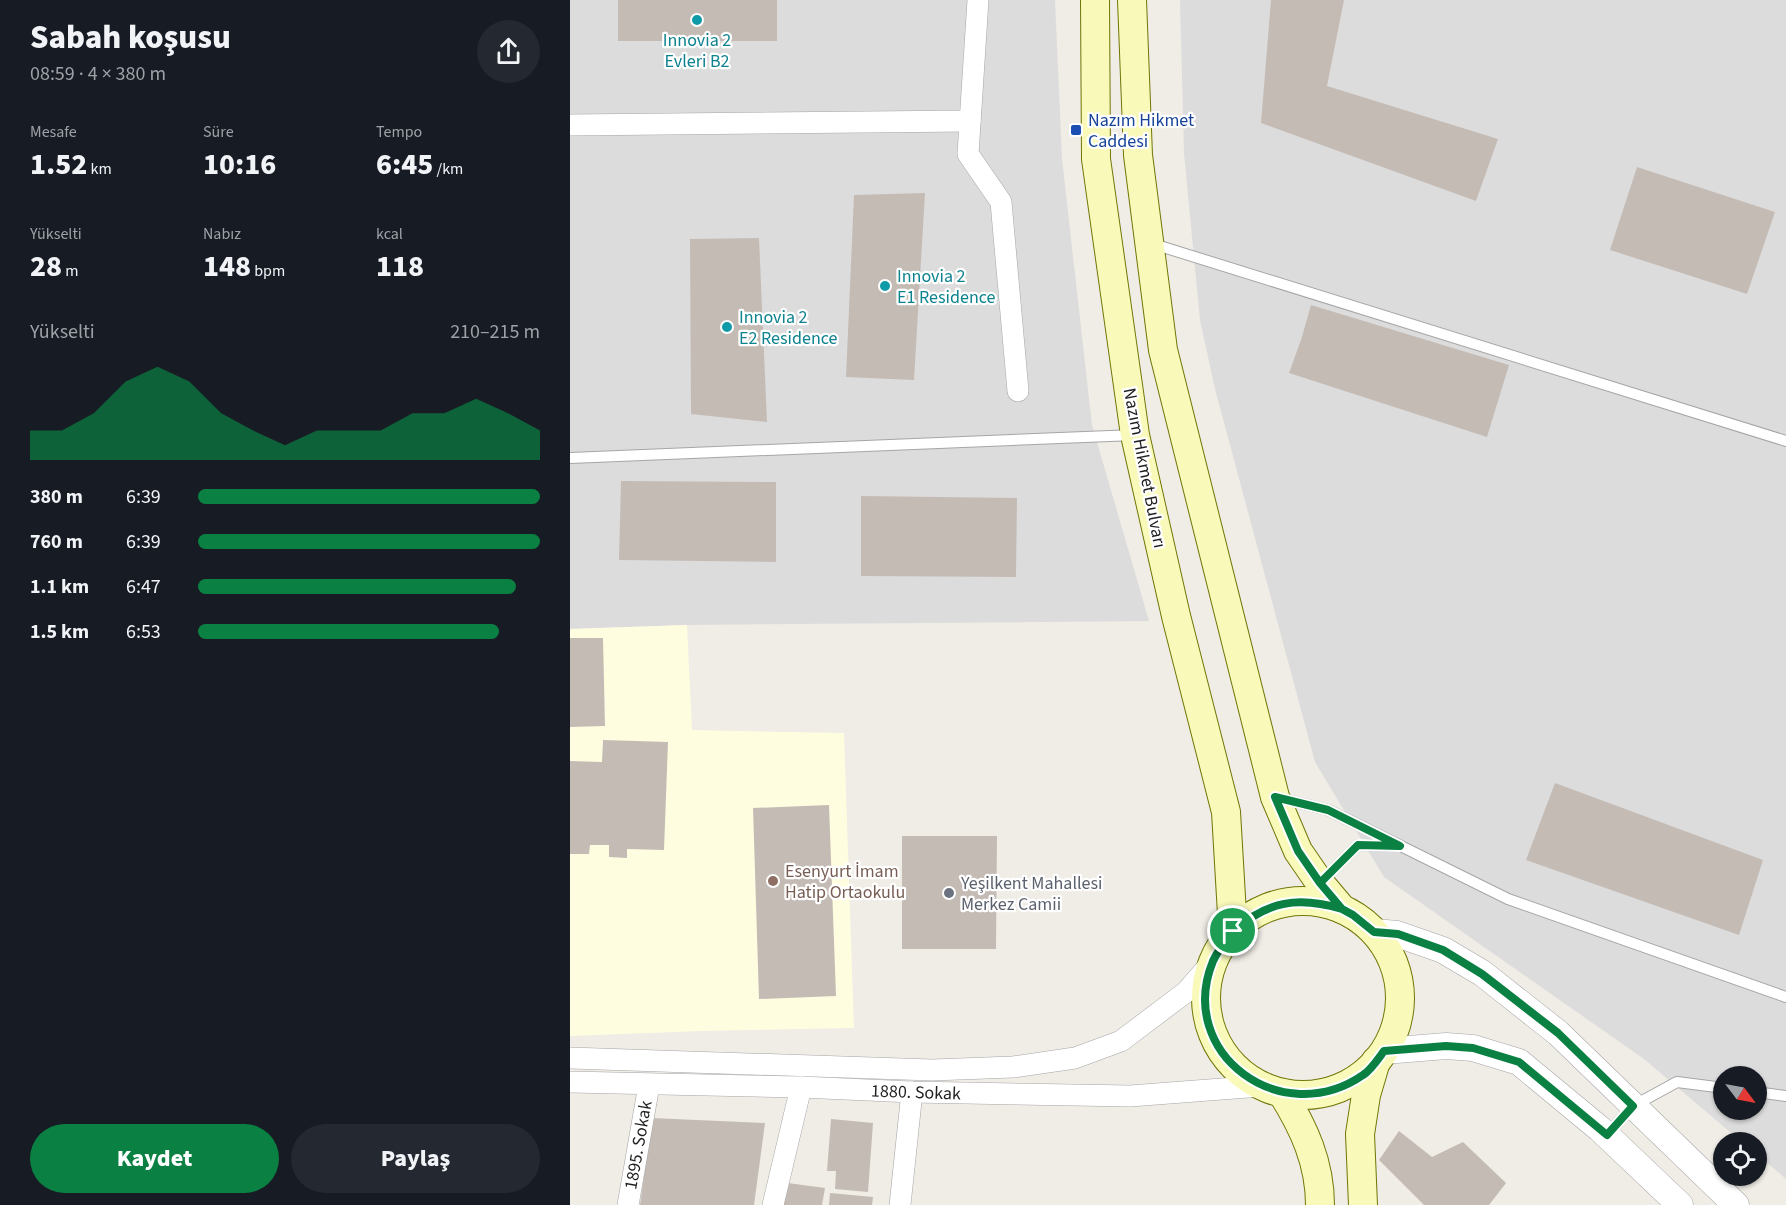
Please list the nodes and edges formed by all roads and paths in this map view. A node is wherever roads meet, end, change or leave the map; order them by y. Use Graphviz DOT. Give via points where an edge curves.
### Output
graph roads {
  1 [pos="978,0"];
  2 [pos="1095,0"];
  3 [pos="1132,0"];
  4 [pos="970,122"];
  5 [pos="570,125"];
  6 [pos="1149,242"];
  7 [pos="1018,390"];
  8 [pos="1135,435"];
  9 [pos="1786,441"];
  10 [pos="570,458"];
  11 [pos="1275,797"];
  12 [pos="1400,846"];
  13 [pos="1320,883"];
  14 [pos="1342,909"];
  15 [pos="1233,931"];
  16 [pos="1374,932"];
  17 [pos="1213,961"];
  18 [pos="1786,997"];
  19 [pos="1380,1056"];
  20 [pos="570,1058"];
  21 [pos="570,1082"];
  22 [pos="649,1085"];
  23 [pos="801,1087"];
  24 [pos="1713,1087"];
  25 [pos="1271,1089"];
  26 [pos="912,1092"];
  27 [pos="1767,1093"];
  28 [pos="1786,1096"];
  29 [pos="1633,1106"];
  30 [pos="1607,1135"];
  31 [pos="628,1205"];
  32 [pos="773,1205"];
  33 [pos="900,1205"];
  34 [pos="1320,1205"];
  35 [pos="1363,1205"];
  36 [pos="1680,1205"];
  37 [pos="1737,1205"];
  1 -- 4 [label="street"];
  2 -- 8 [label="main road, Nazım Hikmet Bulvarı" via="1096,159"];
  3 -- 6 [label="main road" via="1138,155"];
  4 -- 5 [label="street"];
  4 -- 7 [label="street" via="968,154 1001,202"];
  6 -- 9 [label="lane"];
  6 -- 11 [label="main road" via="1163,350"];
  8 -- 10 [label="lane"];
  8 -- 15 [label="main road, Nazım Hikmet Bulvarı" via="1226,812"];
  11 -- 12 [label="lane" via="1328,810"];
  11 -- 13 [label="main road" via="1298,851"];
  12 -- 13 [label="lane" via="1358,845"];
  12 -- 18 [label="lane" via="1508,899"];
  13 -- 14 [label="main road"];
  14 -- 15 [label="main road" via="1323,903 1284,903 1248,918"];
  14 -- 16 [label="main road"];
  15 -- 17 [label="main road"];
  16 -- 19 [label="main road" via="1394,963 1400,999 1392,1035"];
  16 -- 29 [label="street" via="1398,934 1443,950 1482,974 1558,1033"];
  17 -- 20 [label="street, 1880. Sokak" via="1186,992 1121,1041 1075,1058 1013,1067 932,1070"];
  17 -- 25 [label="main road" via="1206,997 1212,1033 1232,1065 1245,1077"];
  19 -- 25 [label="main road" via="1365,1074 1336,1089 1309,1095"];
  19 -- 30 [label="street" via="1446,1046 1473,1048 1519,1062"];
  19 -- 35 [label="main road" via="1366,1095 1360,1134"];
  21 -- 22 [label="street, 1880. Sokak"];
  22 -- 23 [label="street, 1880. Sokak"];
  22 -- 31 [label="street, 1895. Sokak"];
  23 -- 26 [label="street, 1880. Sokak"];
  23 -- 32 [label="street"];
  24 -- 29 [label="lane" via="1677,1082"];
  25 -- 26 [label="street, 1880. Sokak" via="1130,1096"];
  25 -- 34 [label="main road" via="1299,1119 1320,1183"];
  26 -- 33 [label="street"];
  27 -- 28 [label="lane"];
  29 -- 30 [label="lane"];
  29 -- 37 [label="street"];
  30 -- 36 [label="street"];
}
